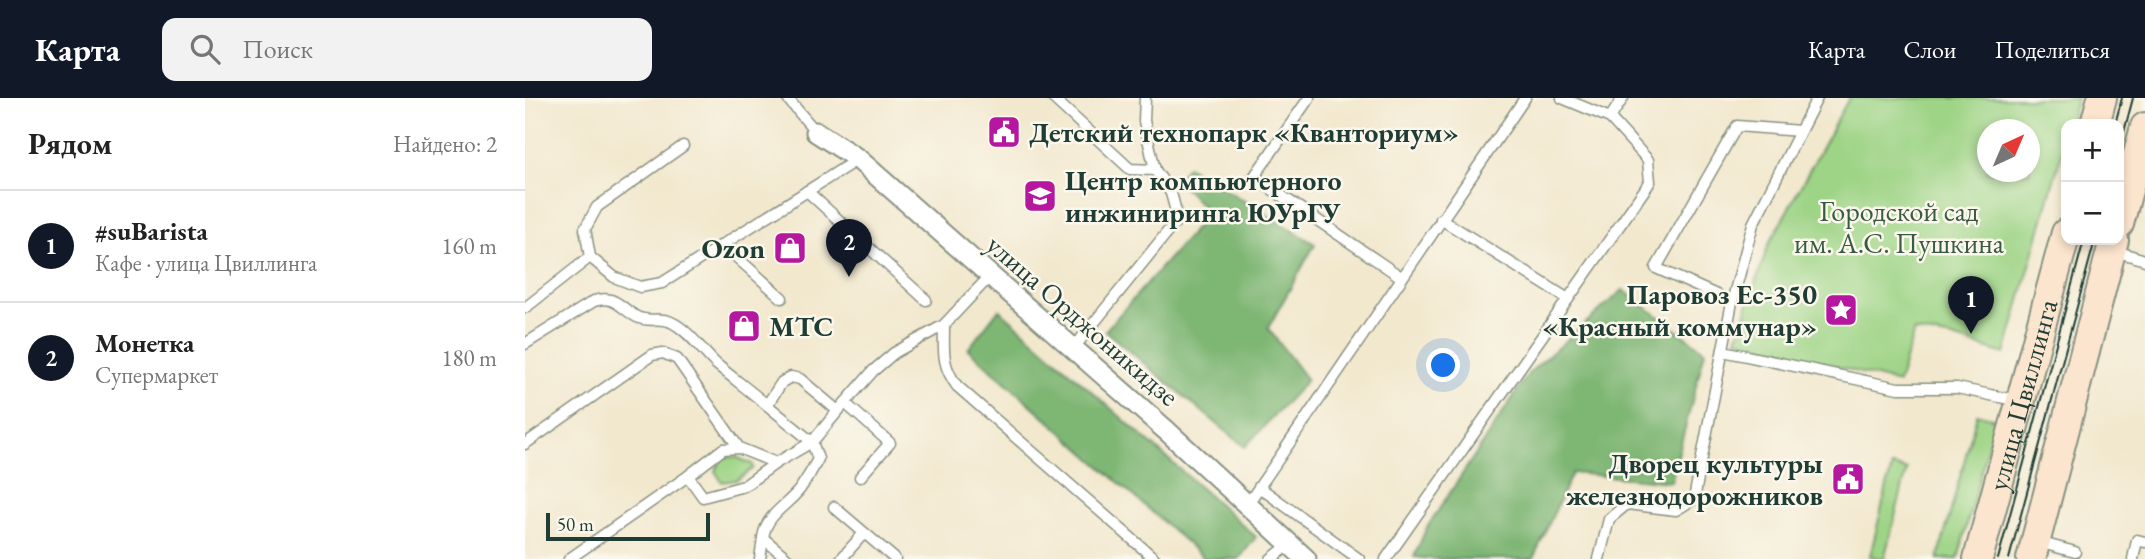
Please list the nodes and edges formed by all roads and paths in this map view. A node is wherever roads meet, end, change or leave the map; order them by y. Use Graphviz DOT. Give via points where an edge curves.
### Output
graph roads {
  1 [pos="786,98"];
  2 [pos="1053,98"];
  3 [pos="1145,98"];
  4 [pos="1309,98"];
  5 [pos="1525,98"];
  6 [pos="1562,98"];
  7 [pos="1623,98"];
  8 [pos="1817,98"];
  9 [pos="2102,98"];
  10 [pos="1610,118"];
  11 [pos="2096,119"];
  12 [pos="2145,127"];
  13 [pos="816,131"];
  14 [pos="1800,131"];
  15 [pos="683,146"];
  16 [pos="858,159"];
  17 [pos="1155,170"];
  18 [pos="807,191"];
  19 [pos="2124,205"];
  20 [pos="1441,219"];
  21 [pos="723,245"];
  22 [pos="2063,245"];
  23 [pos="2113,245"];
  24 [pos="2124,245"];
  25 [pos="590,257"];
  26 [pos="2145,260"];
  27 [pos="990,276"];
  28 [pos="1401,277"];
  29 [pos="782,298"];
  30 [pos="1568,299"];
  31 [pos="926,300"];
  32 [pos="1732,302"];
  33 [pos="525,308"];
  34 [pos="944,326"];
  35 [pos="525,344"];
  36 [pos="1072,350"];
  37 [pos="1723,351"];
  38 [pos="2021,402"];
  39 [pos="767,405"];
  40 [pos="841,407"];
  41 [pos="812,442"];
  42 [pos="525,444"];
  43 [pos="739,448"];
  44 [pos="776,463"];
  45 [pos="688,476"];
  46 [pos="860,477"];
  47 [pos="1259,487"];
  48 [pos="1246,506"];
  49 [pos="834,507"];
  50 [pos="864,533"];
  51 [pos="763,538"];
  52 [pos="2145,542"];
  53 [pos="1289,544"];
  54 [pos="2034,550"];
  55 [pos="2075,552"];
  56 [pos="569,559"];
  57 [pos="760,559"];
  58 [pos="788,559"];
  59 [pos="841,559"];
  60 [pos="895,559"];
  61 [pos="1155,559"];
  62 [pos="1271,559"];
  63 [pos="1306,559"];
  64 [pos="1359,559"];
  65 [pos="1386,559"];
  66 [pos="1599,559"];
  67 [pos="1978,559"];
  68 [pos="2133,559"];
  1 -- 13 [label="lane"];
  2 -- 17 [label="lane" via="1131,169"];
  3 -- 17 [label="lane" via="1144,121"];
  4 -- 28 [label="lane" via="1254,177"];
  5 -- 20 [label="lane"];
  6 -- 10 [label="lane"];
  7 -- 10 [label="lane"];
  8 -- 14 [label="lane"];
  9 -- 11 [label="main road"];
  10 -- 30 [label="lane" via="1648,160 1650,182"];
  12 -- 19 [label="main road, улица Цвиллинга"];
  13 -- 16 [label="street, улица Орджоникидзе"];
  14 -- 32 [label="lane" via="1753,223"];
  14 -- 32 [label="lane" via="1737,125 1656,268"];
  15 -- 25 [label="lane" via="597,206 585,229"];
  16 -- 18 [label="lane"];
  16 -- 27 [label="street, улица Орджоникидзе"];
  17 -- 36 [label="lane" via="1171,193 1178,219"];
  18 -- 21 [label="lane"];
  18 -- 31 [label="lane"];
  20 -- 28 [label="lane"];
  20 -- 30 [label="lane"];
  21 -- 25 [label="lane" via="662,283 640,287 614,276"];
  21 -- 29 [label="lane"];
  22 -- 38 [label="main road, улица Цвиллинга"];
  23 -- 54 [label="main road, улица Цвиллинга"];
  24 -- 26 [label="lane"];
  25 -- 33 [label="lane"];
  27 -- 34 [label="lane"];
  27 -- 36 [label="street, улица Орджоникидзе"];
  28 -- 47 [label="lane"];
  30 -- 65 [label="lane"];
  32 -- 37 [label="lane"];
  34 -- 40 [label="lane" via="894,353"];
  34 -- 61 [label="lane" via="947,372 957,386"];
  35 -- 39 [label="lane" via="594,301 613,300 647,321 674,323"];
  36 -- 48 [label="street, улица Орджоникидзе"];
  37 -- 38 [label="lane" via="1898,388 1957,388"];
  37 -- 66 [label="lane" via="1694,499 1675,510 1627,504 1609,519"];
  38 -- 67 [label="main road, улица Цвиллинга"];
  39 -- 40 [label="lane" via="782,382 791,377"];
  39 -- 41 [label="lane"];
  40 -- 41 [label="lane"];
  40 -- 46 [label="lane" via="890,443"];
  41 -- 44 [label="lane"];
  41 -- 51 [label="lane" via="818,459 813,469 769,519"];
  42 -- 43 [label="lane" via="652,355 663,353 677,359"];
  43 -- 44 [label="lane"];
  43 -- 45 [label="lane" via="723,449"];
  44 -- 45 [label="lane" via="744,486 703,498"];
  45 -- 56 [label="lane"];
  47 -- 48 [label="lane"];
  47 -- 64 [label="lane"];
  48 -- 53 [label="street, улица Орджоникидзе"];
  49 -- 50 [label="lane"];
  50 -- 59 [label="lane"];
  50 -- 60 [label="lane"];
  51 -- 57 [label="lane"];
  51 -- 58 [label="lane"];
  52 -- 68 [label="lane" via="2137,540"];
  53 -- 62 [label="lane"];
  53 -- 63 [label="street, улица Орджоникидзе"];
  54 -- 55 [label="lane"];
}
